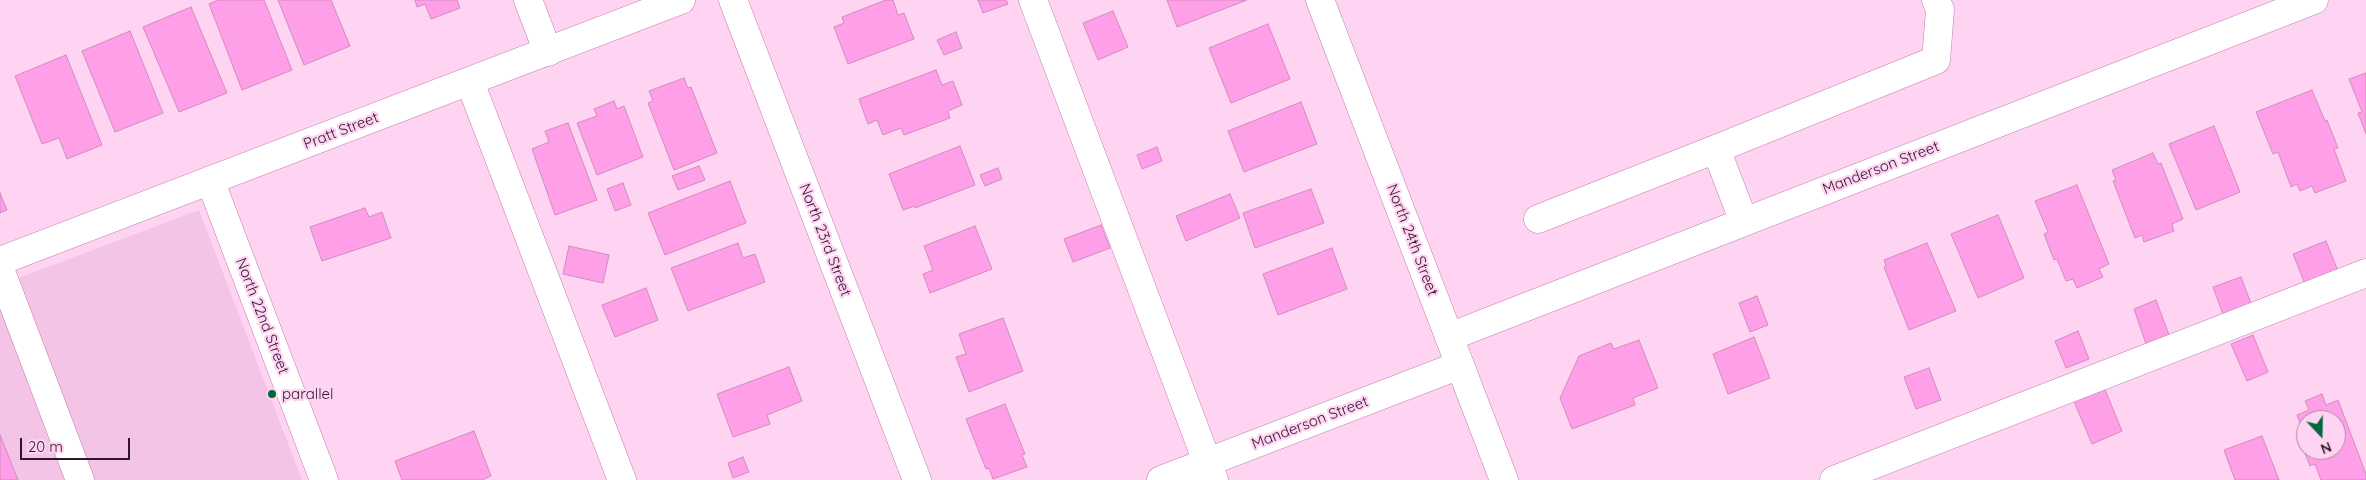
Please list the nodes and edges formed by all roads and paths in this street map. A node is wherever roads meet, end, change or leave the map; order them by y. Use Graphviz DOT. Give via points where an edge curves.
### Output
graph roads {
  1 [pos="528,0"];
  2 [pos="681,0"];
  3 [pos="733,0"];
  4 [pos="1033,0"];
  5 [pos="1320,0"];
  6 [pos="1936,0"];
  7 [pos="2314,0"];
  8 [pos="548,52"];
  9 [pos="470,82"];
  10 [pos="1716,149"];
  11 [pos="210,180"];
  12 [pos="1538,219"];
  13 [pos="1744,222"];
  14 [pos="0,261"];
  15 [pos="0,269"];
  16 [pos="2366,274"];
  17 [pos="1449,337"];
  18 [pos="1460,365"];
  19 [pos="1211,471"];
  20 [pos="80,480"];
  21 [pos="324,480"];
  22 [pos="622,480"];
  23 [pos="917,480"];
  24 [pos="1161,480"];
  25 [pos="1504,480"];
  26 [pos="1834,480"];
  1 -- 8 [label="street"];
  2 -- 8 [label="street, Pratt Street"];
  3 -- 23 [label="street, North 23rd Street"];
  4 -- 19 [label="street"];
  5 -- 17 [label="street, North 24th Street"];
  6 -- 10 [label="street" via="1940,10 1936,60"];
  7 -- 13 [label="street, Manderson Street"];
  8 -- 9 [label="street, Pratt Street"];
  9 -- 11 [label="street, Pratt Street"];
  9 -- 22 [label="street"];
  10 -- 12 [label="street"];
  10 -- 13 [label="street"];
  11 -- 14 [label="street, Pratt Street"];
  11 -- 21 [label="street, North 22nd Street"];
  13 -- 17 [label="street, Manderson Street"];
  15 -- 20 [label="street"];
  16 -- 26 [label="street"];
  17 -- 18 [label="street, North 24th Street"];
  18 -- 19 [label="street, Manderson Street"];
  18 -- 25 [label="street, North 24th Street"];
  19 -- 24 [label="street, Manderson Street"];
}
